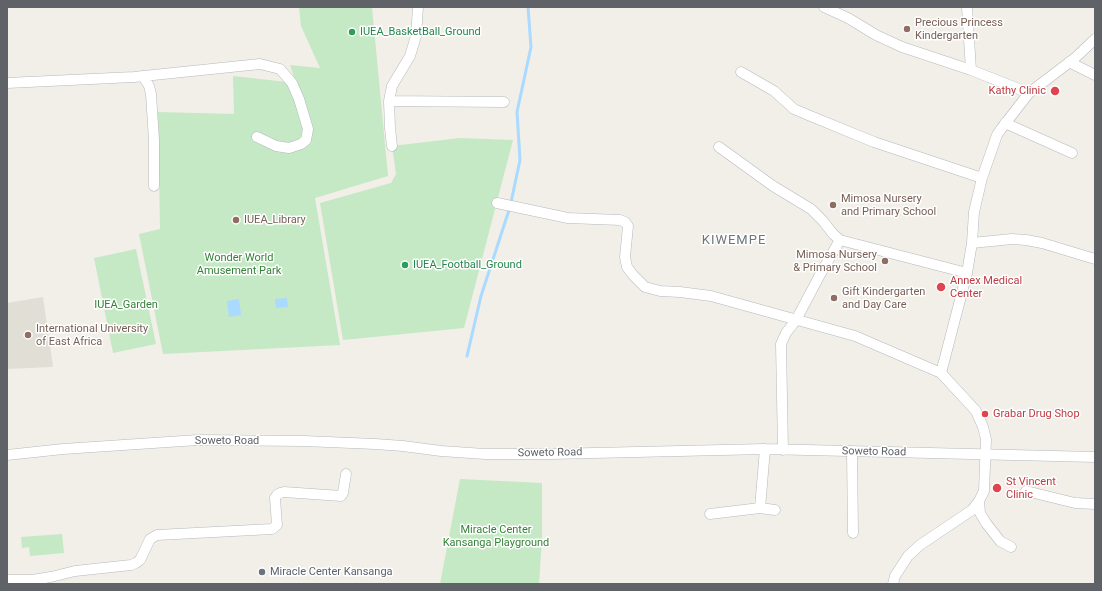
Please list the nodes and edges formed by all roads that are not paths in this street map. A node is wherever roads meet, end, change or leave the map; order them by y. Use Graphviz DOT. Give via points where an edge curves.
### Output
graph roads {
  1 [pos="418,7"];
  2 [pos="824,7"];
  3 [pos="967,7"];
  4 [pos="1095,39"];
  5 [pos="1069,62"];
  6 [pos="971,70"];
  7 [pos="741,72"];
  8 [pos="1095,75"];
  9 [pos="142,76"];
  10 [pos="7,83"];
  11 [pos="1029,93"];
  12 [pos="389,100"];
  13 [pos="504,102"];
  14 [pos="1005,123"];
  15 [pos="257,137"];
  16 [pos="392,146"];
  17 [pos="719,147"];
  18 [pos="1072,153"];
  19 [pos="982,178"];
  20 [pos="154,186"];
  21 [pos="497,203"];
  22 [pos="840,240"];
  23 [pos="972,243"];
  24 [pos="1095,259"];
  25 [pos="967,273"];
  26 [pos="796,320"];
  27 [pos="941,373"];
  28 [pos="765,449"];
  29 [pos="782,450"];
  30 [pos="852,451"];
  31 [pos="986,454"];
  32 [pos="7,455"];
  33 [pos="1095,457"];
  34 [pos="346,474"];
  35 [pos="1026,491"];
  36 [pos="979,501"];
  37 [pos="1095,504"];
  38 [pos="760,508"];
  39 [pos="775,510"];
  40 [pos="710,514"];
  41 [pos="853,533"];
  42 [pos="1011,547"];
  43 [pos="7,580"];
  44 [pos="52,580"];
  45 [pos="892,584"];
  1 -- 12 [label="street" via="416,36 410,56 392,86"];
  2 -- 6 [label="street" via="902,47"];
  3 -- 6 [label="street"];
  4 -- 5 [label="street"];
  5 -- 8 [label="street"];
  5 -- 11 [label="street"];
  6 -- 11 [label="street"];
  7 -- 19 [label="street" via="774,91 794,109 874,142"];
  9 -- 10 [label="street"];
  9 -- 15 [label="street" via="260,64 280,69 292,83 299,99 308,129 306,140 289,148 276,146"];
  9 -- 20 [label="street" via="151,94"];
  11 -- 14 [label="street"];
  12 -- 13 [label="street"];
  12 -- 16 [label="street"];
  14 -- 18 [label="street"];
  14 -- 19 [label="street" via="997,135"];
  17 -- 22 [label="street" via="811,210"];
  19 -- 23 [label="street" via="974,212"];
  21 -- 26 [label="street" via="568,218 626,222 627,267 645,287 711,296"];
  22 -- 25 [label="street"];
  22 -- 26 [label="street"];
  23 -- 24 [label="street" via="1026,240"];
  23 -- 25 [label="street"];
  25 -- 27 [label="street"];
  26 -- 27 [label="street" via="855,336"];
  26 -- 29 [label="street" via="781,344"];
  27 -- 31 [label="street" via="976,412 984,427"];
  28 -- 29 [label="street, Soweto Road"];
  28 -- 32 [label="street, Soweto Road" via="485,454 375,444 198,440"];
  28 -- 38 [label="street"];
  29 -- 30 [label="street, Soweto Road"];
  30 -- 31 [label="street, Soweto Road"];
  30 -- 41 [label="street"];
  31 -- 33 [label="street, Soweto Road"];
  31 -- 36 [label="street" via="984,491"];
  34 -- 44 [label="street" via="343,493 340,496 284,492 277,495 277,525 272,528 157,535 150,540 136,563 75,571"];
  35 -- 37 [label="street" via="1075,503"];
  36 -- 42 [label="street" via="980,513 986,523 1000,541"];
  36 -- 45 [label="street" via="972,510 908,556"];
  38 -- 39 [label="street"];
  38 -- 40 [label="street"];
  43 -- 44 [label="street"];
}
